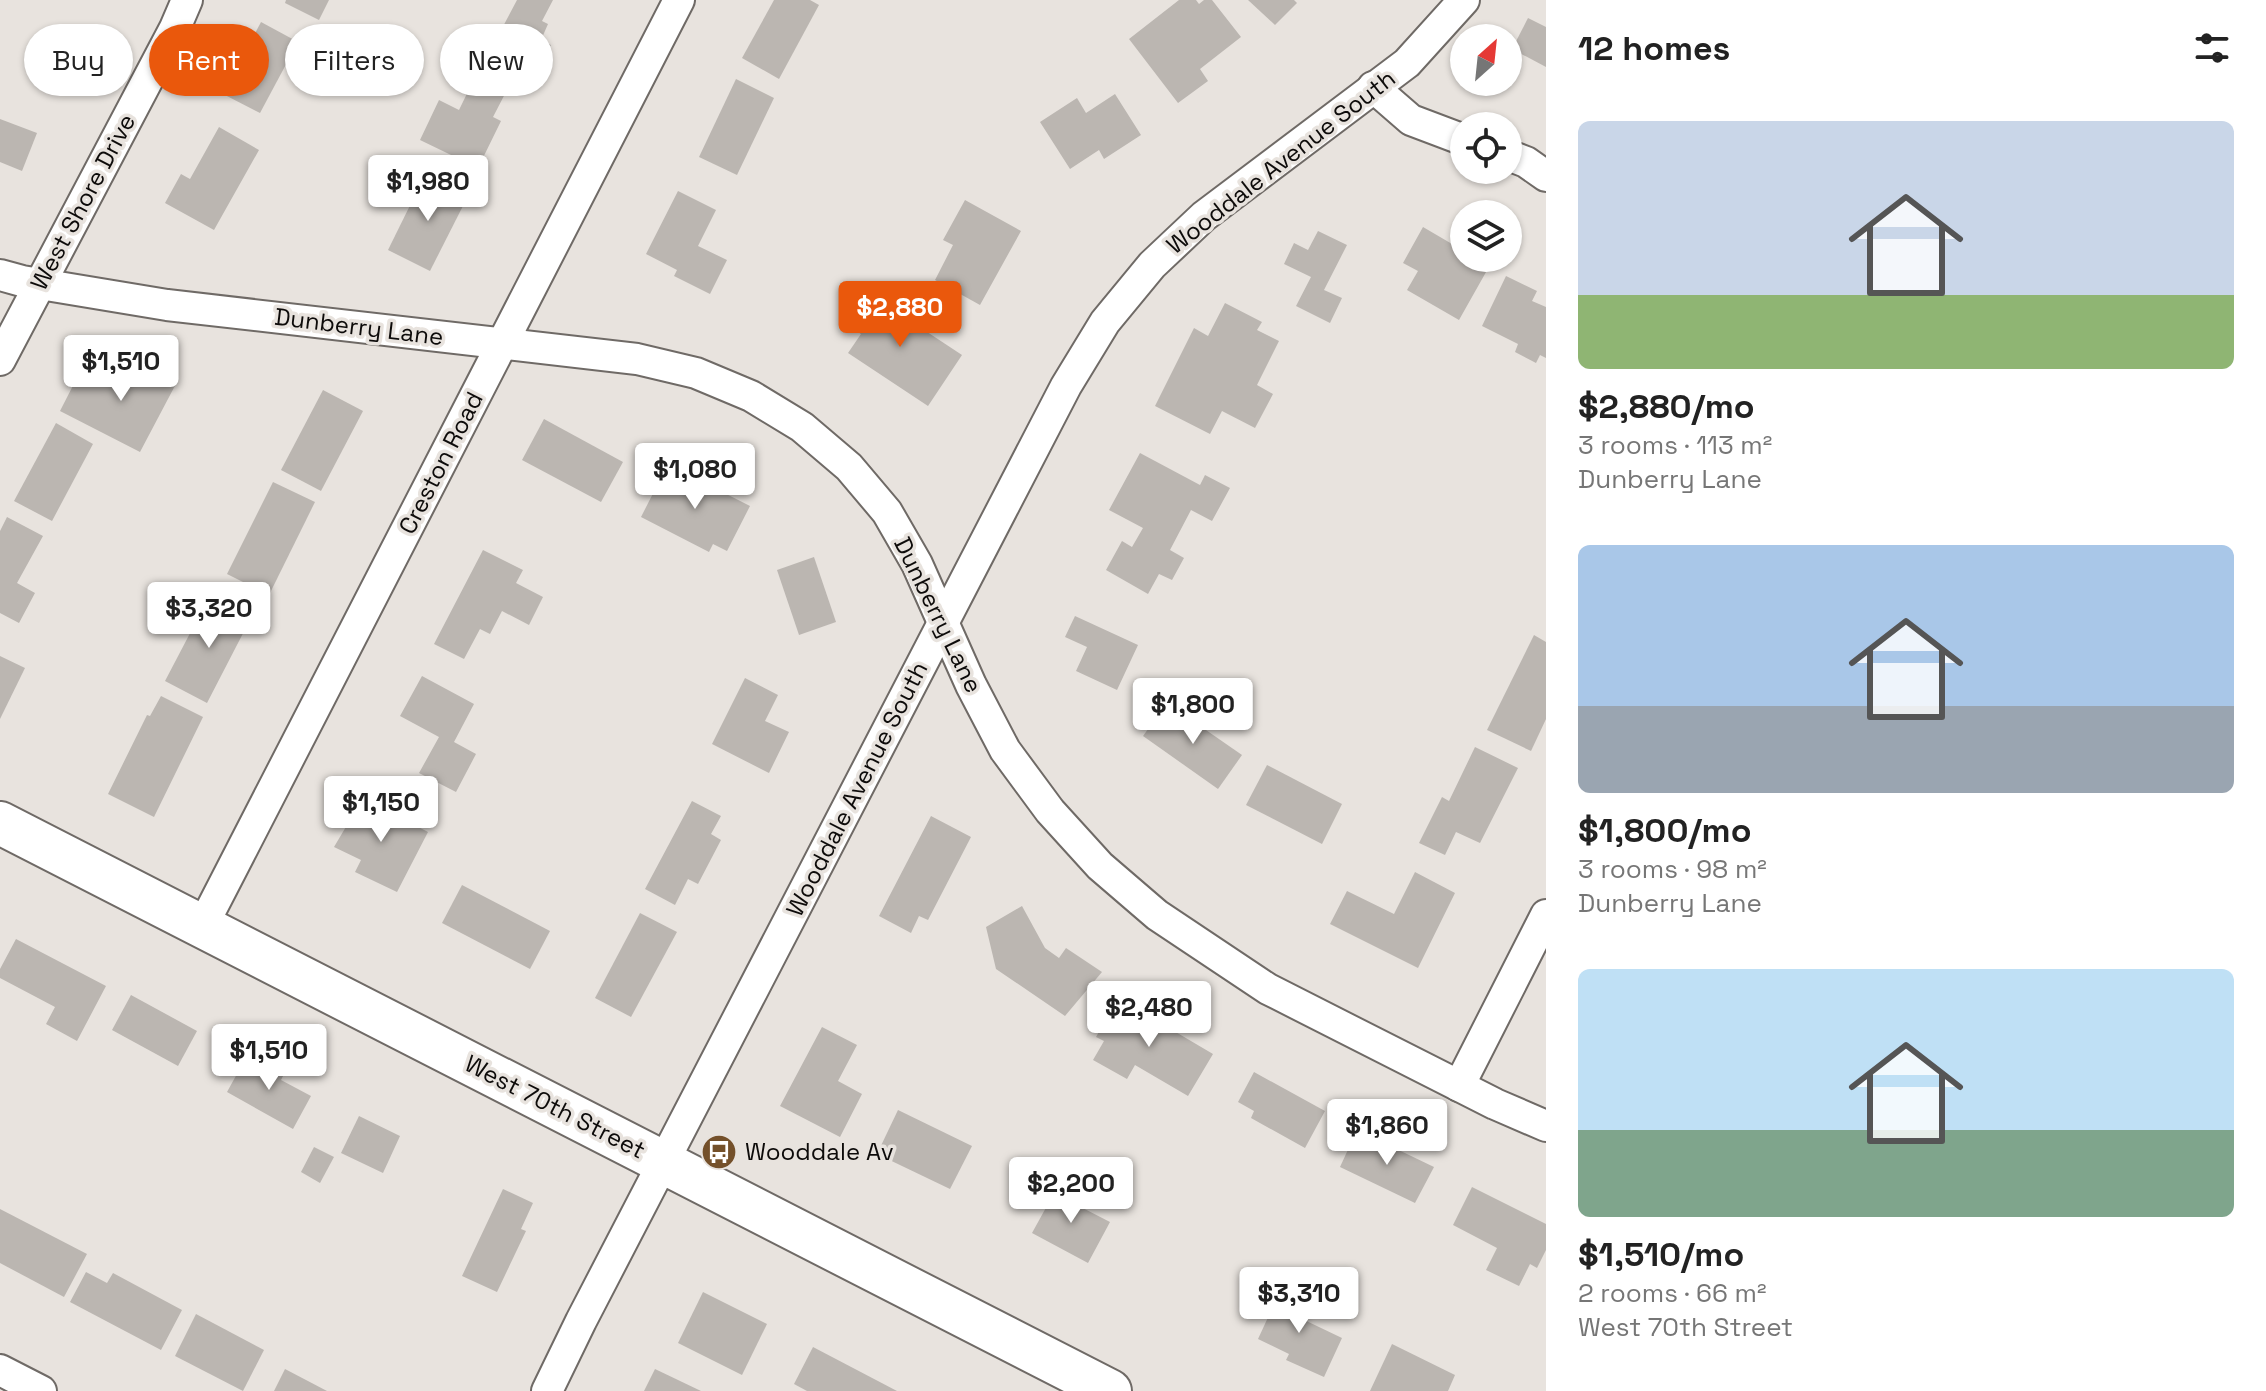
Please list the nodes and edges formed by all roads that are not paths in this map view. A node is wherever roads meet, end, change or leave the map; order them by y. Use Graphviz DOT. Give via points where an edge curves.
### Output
graph roads {
  1 [pos="187,0"];
  2 [pos="679,0"];
  3 [pos="1464,0"];
  4 [pos="1373,87"];
  5 [pos="1450,135"];
  6 [pos="1522,160"];
  7 [pos="1546,176"];
  8 [pos="0,275"];
  9 [pos="40,284"];
  10 [pos="502,344"];
  11 [pos="0,360"];
  12 [pos="943,623"];
  13 [pos="0,823"];
  14 [pos="1546,915"];
  15 [pos="203,925"];
  16 [pos="1459,1086"];
  17 [pos="1546,1126"];
  18 [pos="664,1163"];
  19 [pos="0,1370"];
  20 [pos="41,1391"];
  21 [pos="547,1391"];
  22 [pos="1110,1391"];
  1 -- 9 [label="street, West Shore Drive"];
  2 -- 10 [label="street, Creston Road"];
  3 -- 4 [label="street, Wooddale Avenue South" via="1407,63"];
  4 -- 5 [label="street" via="1411,120"];
  4 -- 12 [label="street, Wooddale Avenue South" via="1204,216 1152,265 1105,322 1066,386"];
  6 -- 7 [label="street"];
  8 -- 9 [label="street, Dunberry Lane"];
  9 -- 10 [label="street, Dunberry Lane" via="167,305"];
  9 -- 11 [label="street, West Shore Drive"];
  10 -- 12 [label="street, Dunberry Lane" via="637,359 696,373 751,396 802,427 849,467 887,512"];
  10 -- 15 [label="street, Creston Road"];
  12 -- 16 [label="street, Dunberry Lane" via="1005,750 1100,866 1157,915 1268,989"];
  12 -- 18 [label="street, Wooddale Avenue South"];
  13 -- 15 [label="street, West 70th Street"];
  14 -- 16 [label="street"];
  15 -- 18 [label="street, West 70th Street"];
  16 -- 17 [label="street, Dunberry Lane"];
  18 -- 21 [label="street, Wooddale Avenue South"];
  18 -- 22 [label="street, West 70th Street"];
  19 -- 20 [label="street"];
}
